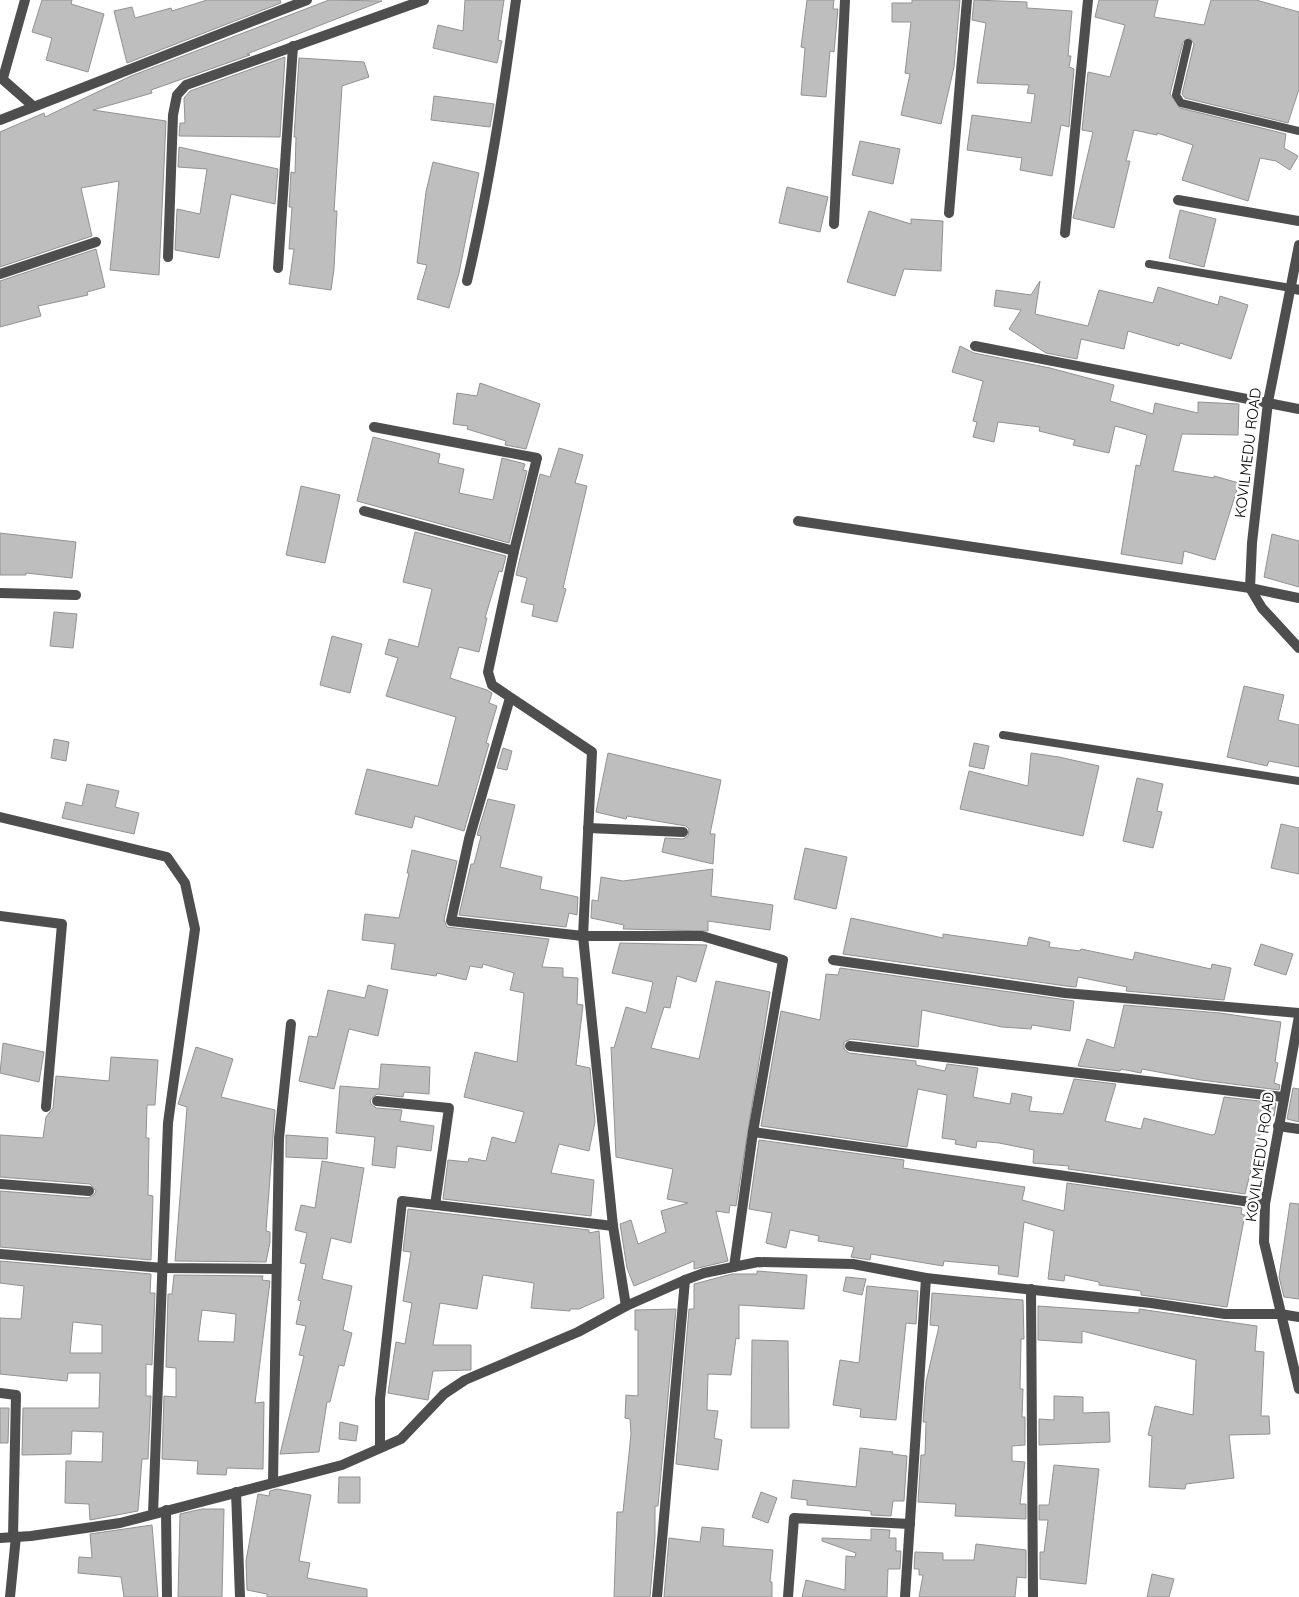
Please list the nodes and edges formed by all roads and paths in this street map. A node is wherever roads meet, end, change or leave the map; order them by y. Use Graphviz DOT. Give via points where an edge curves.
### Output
graph roads {
  1 [pos="25,0"];
  2 [pos="307,0"];
  3 [pos="424,0"];
  4 [pos="516,0"];
  5 [pos="845,0"];
  6 [pos="967,0"];
  7 [pos="1088,0"];
  8 [pos="1188,43"];
  9 [pos="293,46"];
  10 [pos="2,78"];
  11 [pos="33,106"];
  12 [pos="0,120"];
  13 [pos="1299,131"];
  14 [pos="1178,200"];
  15 [pos="949,213"];
  16 [pos="1299,221"];
  17 [pos="834,224"];
  18 [pos="1065,233"];
  19 [pos="96,242"];
  20 [pos="1299,245"];
  21 [pos="168,257"];
  22 [pos="1149,264"];
  23 [pos="278,268"];
  24 [pos="0,274"];
  25 [pos="467,282"];
  26 [pos="1295,289"];
  27 [pos="975,346"];
  28 [pos="1268,402"];
  29 [pos="1299,409"];
  30 [pos="374,428"];
  31 [pos="364,511"];
  32 [pos="798,521"];
  33 [pos="514,551"];
  34 [pos="1250,588"];
  35 [pos="0,593"];
  36 [pos="76,595"];
  37 [pos="1299,598"];
  38 [pos="1299,648"];
  39 [pos="510,698"];
  40 [pos="1003,735"];
  41 [pos="1299,781"];
  42 [pos="0,817"];
  43 [pos="588,828"];
  44 [pos="683,832"];
  45 [pos="0,916"];
  46 [pos="584,936"];
  47 [pos="834,960"];
  48 [pos="1299,1014"];
  49 [pos="291,1024"];
  50 [pos="850,1046"];
  51 [pos="1283,1097"];
  52 [pos="377,1101"];
  53 [pos="46,1107"];
  54 [pos="1278,1126"];
  55 [pos="1299,1129"];
  56 [pos="753,1132"];
  57 [pos="0,1184"];
  58 [pos="89,1190"];
  59 [pos="1265,1204"];
  60 [pos="435,1205"];
  61 [pos="613,1226"];
  62 [pos="0,1254"];
  63 [pos="734,1267"];
  64 [pos="164,1268"];
  65 [pos="275,1269"];
  66 [pos="926,1278"];
  67 [pos="685,1280"];
  68 [pos="1031,1289"];
  69 [pos="626,1306"];
  70 [pos="1280,1314"];
  71 [pos="1299,1317"];
  72 [pos="1298,1383"];
  73 [pos="0,1393"];
  74 [pos="380,1448"];
  75 [pos="273,1482"];
  76 [pos="236,1492"];
  77 [pos="166,1510"];
  78 [pos="153,1514"];
  79 [pos="910,1524"];
  80 [pos="14,1537"];
  81 [pos="0,1538"];
  82 [pos="6,1595"];
  83 [pos="167,1597"];
  84 [pos="240,1597"];
  85 [pos="657,1597"];
  86 [pos="788,1597"];
  87 [pos="905,1597"];
  88 [pos="1033,1597"];
  1 -- 10 [label="street"];
  2 -- 11 [label="street"];
  3 -- 9 [label="street"];
  4 -- 25 [label="street" via="500,122"];
  5 -- 17 [label="street"];
  6 -- 15 [label="street"];
  7 -- 18 [label="street"];
  8 -- 13 [label="lane" via="1176,95 1181,103"];
  9 -- 21 [label="street" via="186,85 177,95 173,115"];
  9 -- 23 [label="street"];
  10 -- 11 [label="street"];
  11 -- 12 [label="street"];
  14 -- 16 [label="street"];
  19 -- 24 [label="street"];
  20 -- 26 [label="street, KOVILMEDU ROAD"];
  22 -- 26 [label="lane"];
  26 -- 28 [label="street, KOVILMEDU ROAD"];
  27 -- 28 [label="street"];
  28 -- 29 [label="street"];
  28 -- 34 [label="street, KOVILMEDU ROAD"];
  30 -- 33 [label="street" via="537,458"];
  31 -- 33 [label="street"];
  32 -- 34 [label="street"];
  33 -- 39 [label="street" via="488,672 492,685"];
  34 -- 37 [label="street"];
  34 -- 38 [label="street" via="1262,608"];
  35 -- 36 [label="street"];
  39 -- 43 [label="street" via="592,752"];
  39 -- 46 [label="street" via="469,839 450,921"];
  40 -- 41 [label="lane"];
  42 -- 64 [label="street" via="168,857 184,883 195,929 168,1123"];
  43 -- 44 [label="street"];
  43 -- 46 [label="street"];
  45 -- 53 [label="street" via="62,924"];
  46 -- 56 [label="street" via="702,936 783,960"];
  46 -- 61 [label="street"];
  47 -- 48 [label="street" via="1065,993"];
  48 -- 51 [label="street, KOVILMEDU ROAD"];
  49 -- 65 [label="street" via="278,1138"];
  50 -- 51 [label="street"];
  51 -- 54 [label="street, KOVILMEDU ROAD"];
  52 -- 60 [label="street" via="449,1108"];
  54 -- 55 [label="street"];
  54 -- 59 [label="street, KOVILMEDU ROAD"];
  56 -- 59 [label="street"];
  56 -- 63 [label="street"];
  57 -- 58 [label="street"];
  59 -- 70 [label="street, KOVILMEDU ROAD" via="1264,1242"];
  60 -- 61 [label="street"];
  60 -- 74 [label="street" via="402,1201 380,1399"];
  61 -- 69 [label="street"];
  62 -- 64 [label="street"];
  63 -- 66 [label="street" via="758,1262 831,1262"];
  63 -- 67 [label="street"];
  64 -- 65 [label="street"];
  64 -- 78 [label="street"];
  65 -- 75 [label="street"];
  66 -- 68 [label="street"];
  66 -- 79 [label="street"];
  67 -- 69 [label="street"];
  67 -- 85 [label="street"];
  68 -- 70 [label="street" via="1225,1314"];
  68 -- 88 [label="street"];
  69 -- 74 [label="street" via="578,1332 465,1380 444,1394 401,1439"];
  70 -- 71 [label="street"];
  70 -- 72 [label="street, KOVILMEDU ROAD"];
  73 -- 80 [label="street" via="16,1395"];
  74 -- 75 [label="street" via="342,1466"];
  75 -- 76 [label="street"];
  76 -- 77 [label="street"];
  76 -- 84 [label="street"];
  77 -- 78 [label="street"];
  77 -- 83 [label="street"];
  78 -- 80 [label="street" via="120,1523"];
  79 -- 86 [label="street" via="794,1518"];
  79 -- 87 [label="street"];
  80 -- 81 [label="street"];
  80 -- 82 [label="street"];
}
